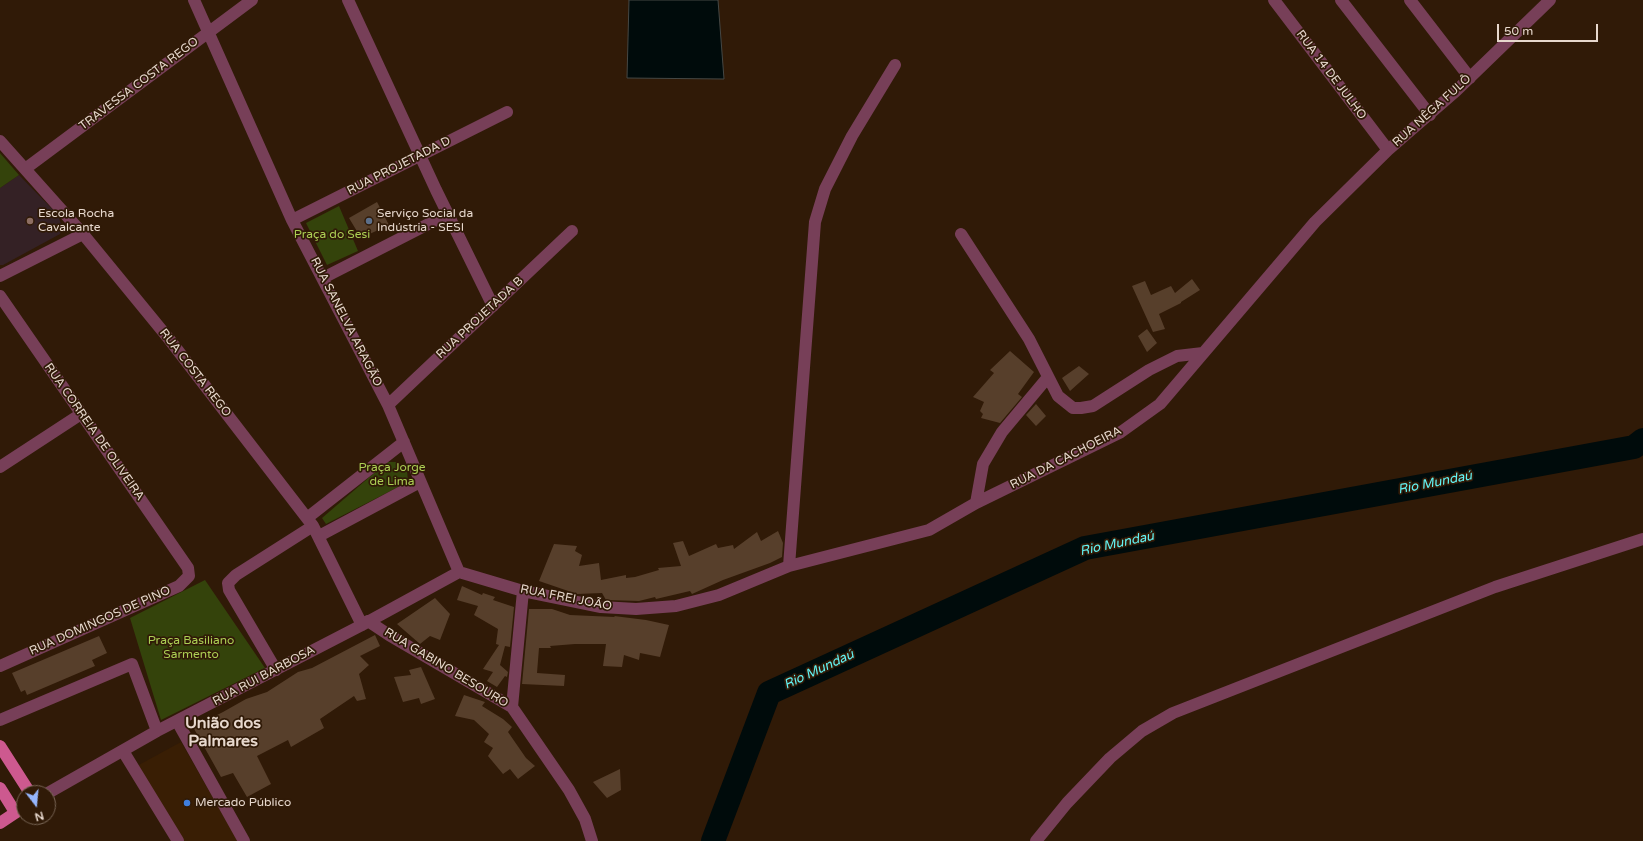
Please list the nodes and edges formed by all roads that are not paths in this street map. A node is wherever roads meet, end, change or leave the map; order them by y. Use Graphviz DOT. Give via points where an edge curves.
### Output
graph roads {
  1 [pos="194,0"];
  2 [pos="252,0"];
  3 [pos="348,0"];
  4 [pos="1274,0"];
  5 [pos="1341,0"];
  6 [pos="1410,0"];
  7 [pos="1550,0"];
  8 [pos="209,31"];
  9 [pos="895,65"];
  10 [pos="1470,78"];
  11 [pos="506,112"];
  12 [pos="1430,114"];
  13 [pos="0,141"];
  14 [pos="1388,150"];
  15 [pos="421,155"];
  16 [pos="25,169"];
  17 [pos="448,214"];
  18 [pos="292,220"];
  19 [pos="1316,222"];
  20 [pos="572,231"];
  21 [pos="83,234"];
  22 [pos="961,234"];
  23 [pos="0,276"];
  24 [pos="323,278"];
  25 [pos="0,296"];
  26 [pos="493,306"];
  27 [pos="1203,353"];
  28 [pos="1048,377"];
  29 [pos="388,405"];
  30 [pos="81,414"];
  31 [pos="404,442"];
  32 [pos="0,467"];
  33 [pos="420,482"];
  34 [pos="976,503"];
  35 [pos="313,526"];
  36 [pos="1643,539"];
  37 [pos="789,566"];
  38 [pos="188,568"];
  39 [pos="459,572"];
  40 [pos="523,591"];
  41 [pos="365,623"];
  42 [pos="0,666"];
  43 [pos="276,670"];
  44 [pos="512,707"];
  45 [pos="0,720"];
  46 [pos="177,721"];
  47 [pos="157,731"];
  48 [pos="0,746"];
  49 [pos="123,751"];
  50 [pos="25,785"];
  51 [pos="0,788"];
  52 [pos="56,789"];
  53 [pos="16,806"];
  54 [pos="16,813"];
  55 [pos="0,823"];
  56 [pos="178,841"];
  57 [pos="244,841"];
  58 [pos="592,841"];
  59 [pos="1036,841"];
  1 -- 8 [label="street, RUA SANELVA ARAGÃO"];
  2 -- 8 [label="street, TRAVESSA COSTA REGO"];
  3 -- 15 [label="street"];
  4 -- 14 [label="street, RUA 14 DE JULHO"];
  5 -- 12 [label="street"];
  6 -- 10 [label="street"];
  7 -- 10 [label="street, RUA NÊGA FULÔ"];
  8 -- 16 [label="street, TRAVESSA COSTA REGO"];
  8 -- 18 [label="street, RUA SANELVA ARAGÃO"];
  9 -- 37 [label="street" via="852,136 826,188 815,222"];
  10 -- 12 [label="street, RUA NÊGA FULÔ"];
  11 -- 15 [label="street, RUA PROJETADA D"];
  12 -- 14 [label="street, RUA NÊGA FULÔ"];
  13 -- 16 [label="street, RUA COSTA REGO"];
  14 -- 19 [label="street, RUA NÊGA FULÔ"];
  15 -- 17 [label="street"];
  15 -- 18 [label="street, RUA PROJETADA D"];
  16 -- 21 [label="street, RUA COSTA REGO"];
  17 -- 24 [label="street"];
  17 -- 26 [label="street"];
  18 -- 24 [label="street, RUA SANELVA ARAGÃO"];
  19 -- 27 [label="street, RUA DA CACHOEIRA"];
  20 -- 26 [label="street, RUA PROJETADA B"];
  21 -- 23 [label="street"];
  21 -- 35 [label="street, RUA COSTA REGO" via="169,339"];
  22 -- 28 [label="street" via="1030,339"];
  24 -- 29 [label="street, RUA SANELVA ARAGÃO"];
  25 -- 30 [label="street, RUA CORREIA DE OLIVEIRA"];
  26 -- 29 [label="street, RUA PROJETADA B"];
  27 -- 28 [label="street" via="1177,356 1149,370 1092,406 1081,408 1073,408 1058,396"];
  27 -- 34 [label="street, RUA DA CACHOEIRA" via="1160,404 1121,432"];
  28 -- 34 [label="street" via="1002,432 983,464"];
  29 -- 31 [label="street, RUA SANELVA ARAGÃO"];
  30 -- 32 [label="street"];
  30 -- 38 [label="street, RUA CORREIA DE OLIVEIRA"];
  31 -- 33 [label="street, RUA SANELVA ARAGÃO"];
  31 -- 35 [label="street"];
  33 -- 35 [label="street"];
  33 -- 39 [label="street, RUA SANELVA ARAGÃO"];
  34 -- 37 [label="street, RUA DA CACHOEIRA" via="928,530"];
  35 -- 41 [label="street, RUA COSTA REGO"];
  35 -- 43 [label="street" via="236,575 228,583"];
  36 -- 59 [label="street" via="1495,587 1173,713 1142,731 1110,758 1067,803"];
  37 -- 40 [label="street, RUA FREI JOÃO" via="719,595 676,606 636,609 601,607"];
  38 -- 42 [label="street, RUA DOMINGOS DE PINO" via="189,576 179,586"];
  39 -- 40 [label="street, RUA FREI JOÃO"];
  39 -- 41 [label="street, RUA RUI BARBOSA"];
  40 -- 44 [label="street"];
  41 -- 43 [label="street, RUA RUI BARBOSA"];
  41 -- 44 [label="street, RUA GABINO BESOURO"];
  43 -- 46 [label="street, RUA RUI BARBOSA"];
  44 -- 58 [label="street, RUA GABINO BESOURO" via="569,790 585,819"];
  45 -- 47 [label="street" via="132,664"];
  46 -- 47 [label="street, RUA RUI BARBOSA"];
  46 -- 57 [label="street"];
  47 -- 49 [label="street, RUA RUI BARBOSA"];
  48 -- 50 [label="main road"];
  49 -- 52 [label="street, RUA RUI BARBOSA"];
  49 -- 56 [label="street"];
  51 -- 53 [label="main road"];
  54 -- 55 [label="main road"];
}
